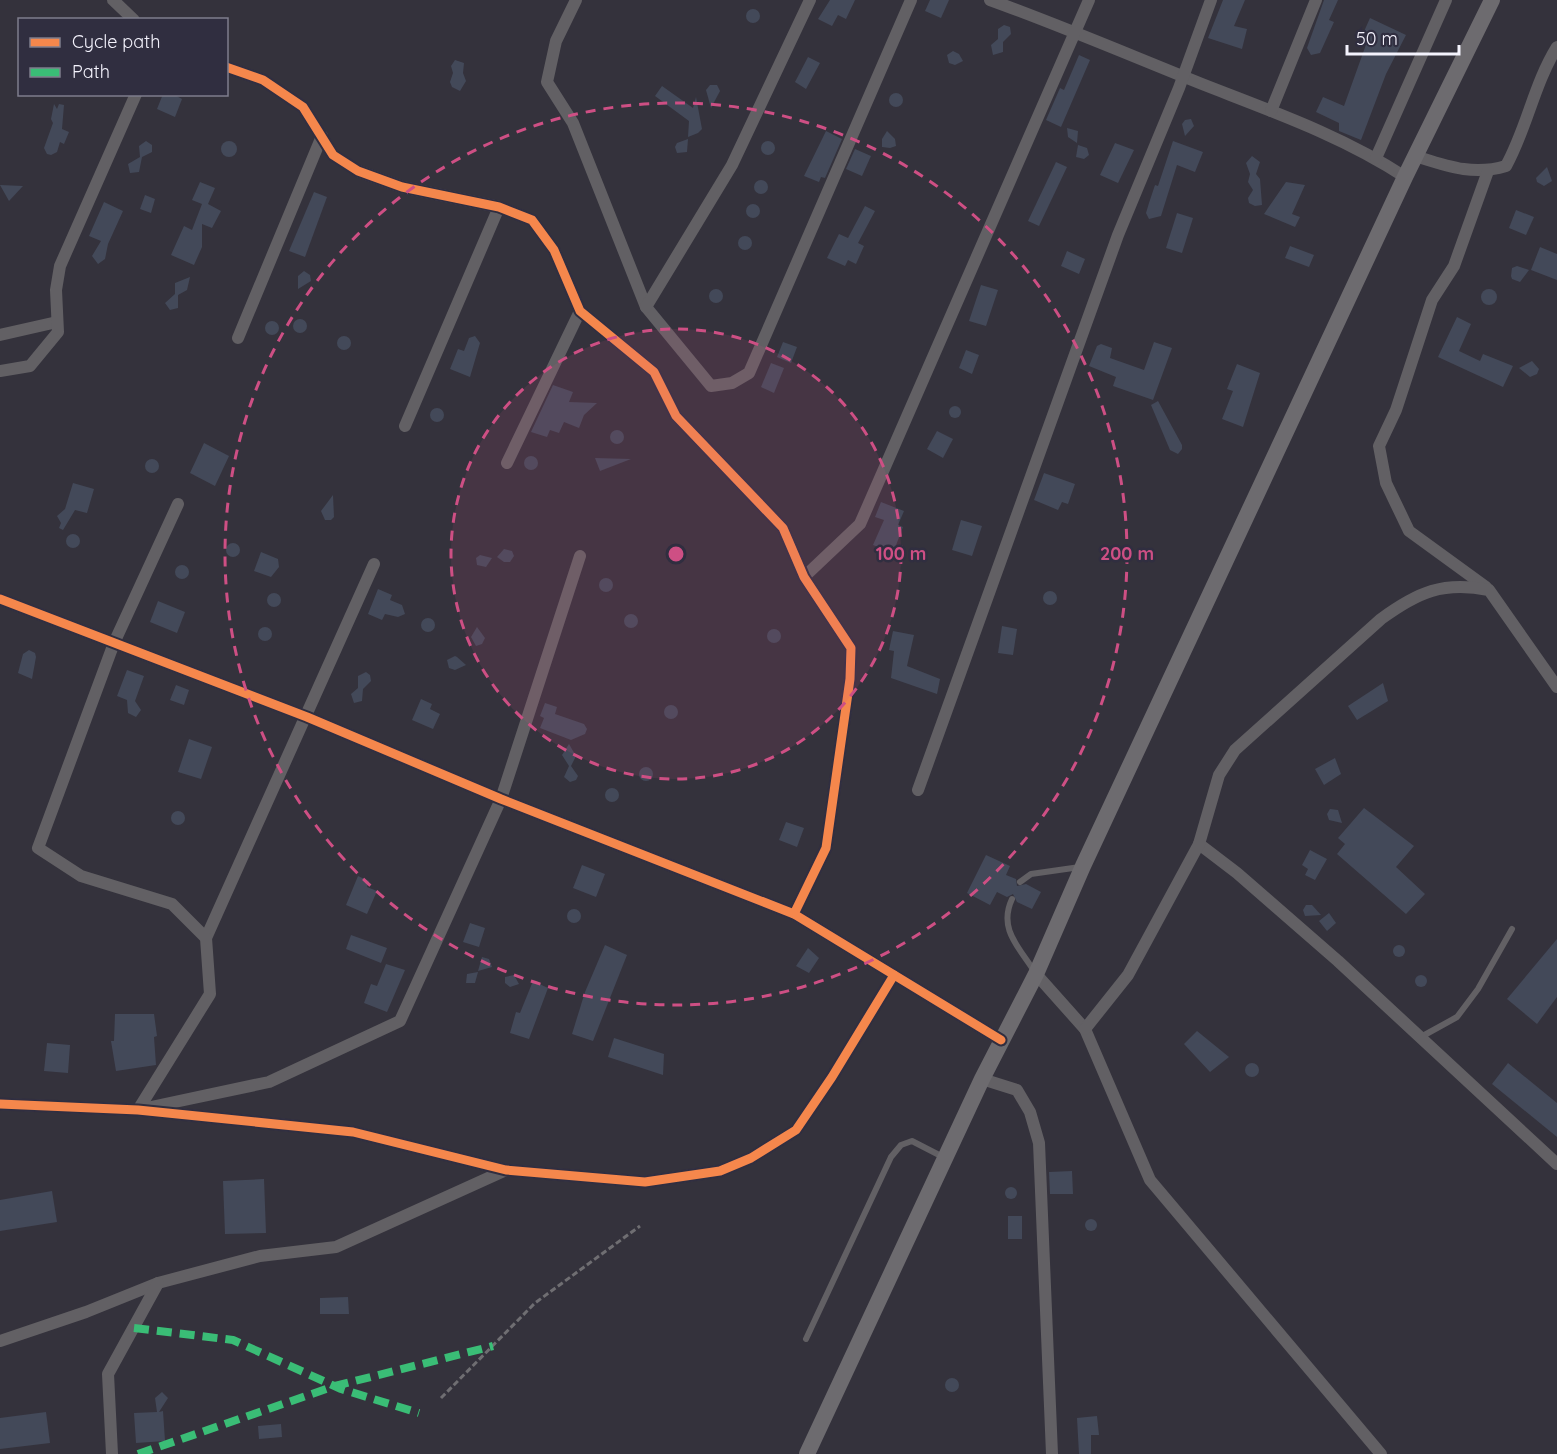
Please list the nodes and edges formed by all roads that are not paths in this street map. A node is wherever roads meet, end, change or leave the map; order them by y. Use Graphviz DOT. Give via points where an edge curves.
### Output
graph roads {
  1 [pos="113,0"];
  2 [pos="576,0"];
  3 [pos="810,0"];
  4 [pos="911,0"];
  5 [pos="992,0"];
  6 [pos="1089,0"];
  7 [pos="1211,0"];
  8 [pos="1316,0"];
  9 [pos="1446,0"];
  10 [pos="1492,0"];
  11 [pos="132,18"];
  12 [pos="1075,31"];
  13 [pos="1557,47"];
  14 [pos="228,68"];
  15 [pos="1183,76"];
  16 [pos="135,96"];
  17 [pos="1271,111"];
  18 [pos="322,136"];
  19 [pos="1415,156"];
  20 [pos="1376,158"];
  21 [pos="1488,171"];
  22 [pos="1405,177"];
  23 [pos="499,207"];
  24 [pos="646,307"];
  25 [pos="580,311"];
  26 [pos="57,322"];
  27 [pos="0,335"];
  28 [pos="238,338"];
  29 [pos="0,371"];
  30 [pos="405,426"];
  31 [pos="507,464"];
  32 [pos="178,504"];
  33 [pos="580,556"];
  34 [pos="374,564"];
  35 [pos="804,577"];
  36 [pos="1489,590"];
  37 [pos="0,599"];
  38 [pos="114,643"];
  39 [pos="1557,687"];
  40 [pos="307,717"];
  41 [pos="918,790"];
  42 [pos="501,799"];
  43 [pos="1199,844"];
  44 [pos="1083,866"];
  45 [pos="1020,882"];
  46 [pos="1012,899"];
  47 [pos="794,914"];
  48 [pos="1512,929"];
  49 [pos="206,938"];
  50 [pos="894,975"];
  51 [pos="1036,975"];
  52 [pos="1085,1029"];
  53 [pos="1419,1038"];
  54 [pos="1001,1040"];
  55 [pos="982,1079"];
  56 [pos="0,1104"];
  57 [pos="138,1110"];
  58 [pos="945,1159"];
  59 [pos="1557,1164"];
  60 [pos="506,1170"];
  61 [pos="158,1283"];
  62 [pos="806,1339"];
  63 [pos="0,1341"];
  64 [pos="112,1454"];
  65 [pos="807,1454"];
  66 [pos="1052,1454"];
  67 [pos="1381,1454"];
  1 -- 11 [label="street"];
  2 -- 24 [label="street" via="556,41 547,82 573,123"];
  3 -- 24 [label="street" via="732,165"];
  4 -- 24 [label="street" via="749,373 732,383 711,386"];
  5 -- 12 [label="street"];
  6 -- 12 [label="street"];
  7 -- 15 [label="street"];
  8 -- 17 [label="street"];
  9 -- 20 [label="street"];
  10 -- 19 [label="main road"];
  12 -- 15 [label="street"];
  12 -- 35 [label="street" via="860,524"];
  13 -- 21 [label="street" via="1506,166"];
  14 -- 18 [label="street" via="263,80 303,107"];
  15 -- 17 [label="street"];
  15 -- 41 [label="street" via="1118,235"];
  16 -- 26 [label="street" via="60,266"];
  17 -- 20 [label="street"];
  18 -- 23 [label="street" via="333,155 364,174 402,187"];
  18 -- 28 [label="street"];
  19 -- 21 [label="street" via="1462,170"];
  19 -- 22 [label="main road"];
  20 -- 22 [label="street"];
  21 -- 36 [label="street" via="1454,266 1432,300 1396,410 1378,446 1386,483 1409,531"];
  22 -- 44 [label="main road"];
  23 -- 25 [label="street" via="532,220 554,250"];
  23 -- 30 [label="street"];
  25 -- 31 [label="street"];
  25 -- 35 [label="street" via="654,372 676,416 783,528"];
  26 -- 27 [label="street"];
  26 -- 29 [label="street" via="58,332 30,366"];
  32 -- 38 [label="street"];
  33 -- 42 [label="street"];
  34 -- 40 [label="street"];
  35 -- 47 [label="street" via="851,648 826,848"];
  36 -- 39 [label="street"];
  36 -- 43 [label="street" via="1462,585 1432,591 1381,619 1235,750 1219,775"];
  37 -- 38 [label="street"];
  38 -- 40 [label="street"];
  38 -- 49 [label="street" via="38,848 81,876 172,904"];
  40 -- 42 [label="street"];
  40 -- 49 [label="street"];
  42 -- 47 [label="street"];
  42 -- 57 [label="street" via="400,1021 269,1082"];
  43 -- 52 [label="street" via="1128,975"];
  43 -- 53 [label="street" via="1338,961"];
  44 -- 45 [label="lane" via="1031,874"];
  44 -- 51 [label="main road"];
  46 -- 51 [label="lane" via="1006,912 1006,926"];
  47 -- 50 [label="street"];
  48 -- 53 [label="lane" via="1457,1017"];
  49 -- 57 [label="street" via="210,994"];
  50 -- 54 [label="street"];
  50 -- 60 [label="street" via="796,1130 752,1158 720,1171 645,1182"];
  51 -- 52 [label="street"];
  51 -- 54 [label="main road"];
  52 -- 67 [label="street" via="1150,1180"];
  53 -- 59 [label="street"];
  54 -- 55 [label="main road"];
  55 -- 58 [label="main road"];
  55 -- 66 [label="street" via="1017,1090 1030,1112 1039,1143"];
  56 -- 57 [label="street"];
  57 -- 60 [label="street" via="353,1132"];
  58 -- 62 [label="lane" via="912,1141 901,1145 891,1157"];
  58 -- 65 [label="main road"];
  60 -- 61 [label="street" via="336,1247 260,1256"];
  61 -- 63 [label="street"];
  61 -- 64 [label="street" via="108,1374"];
}
